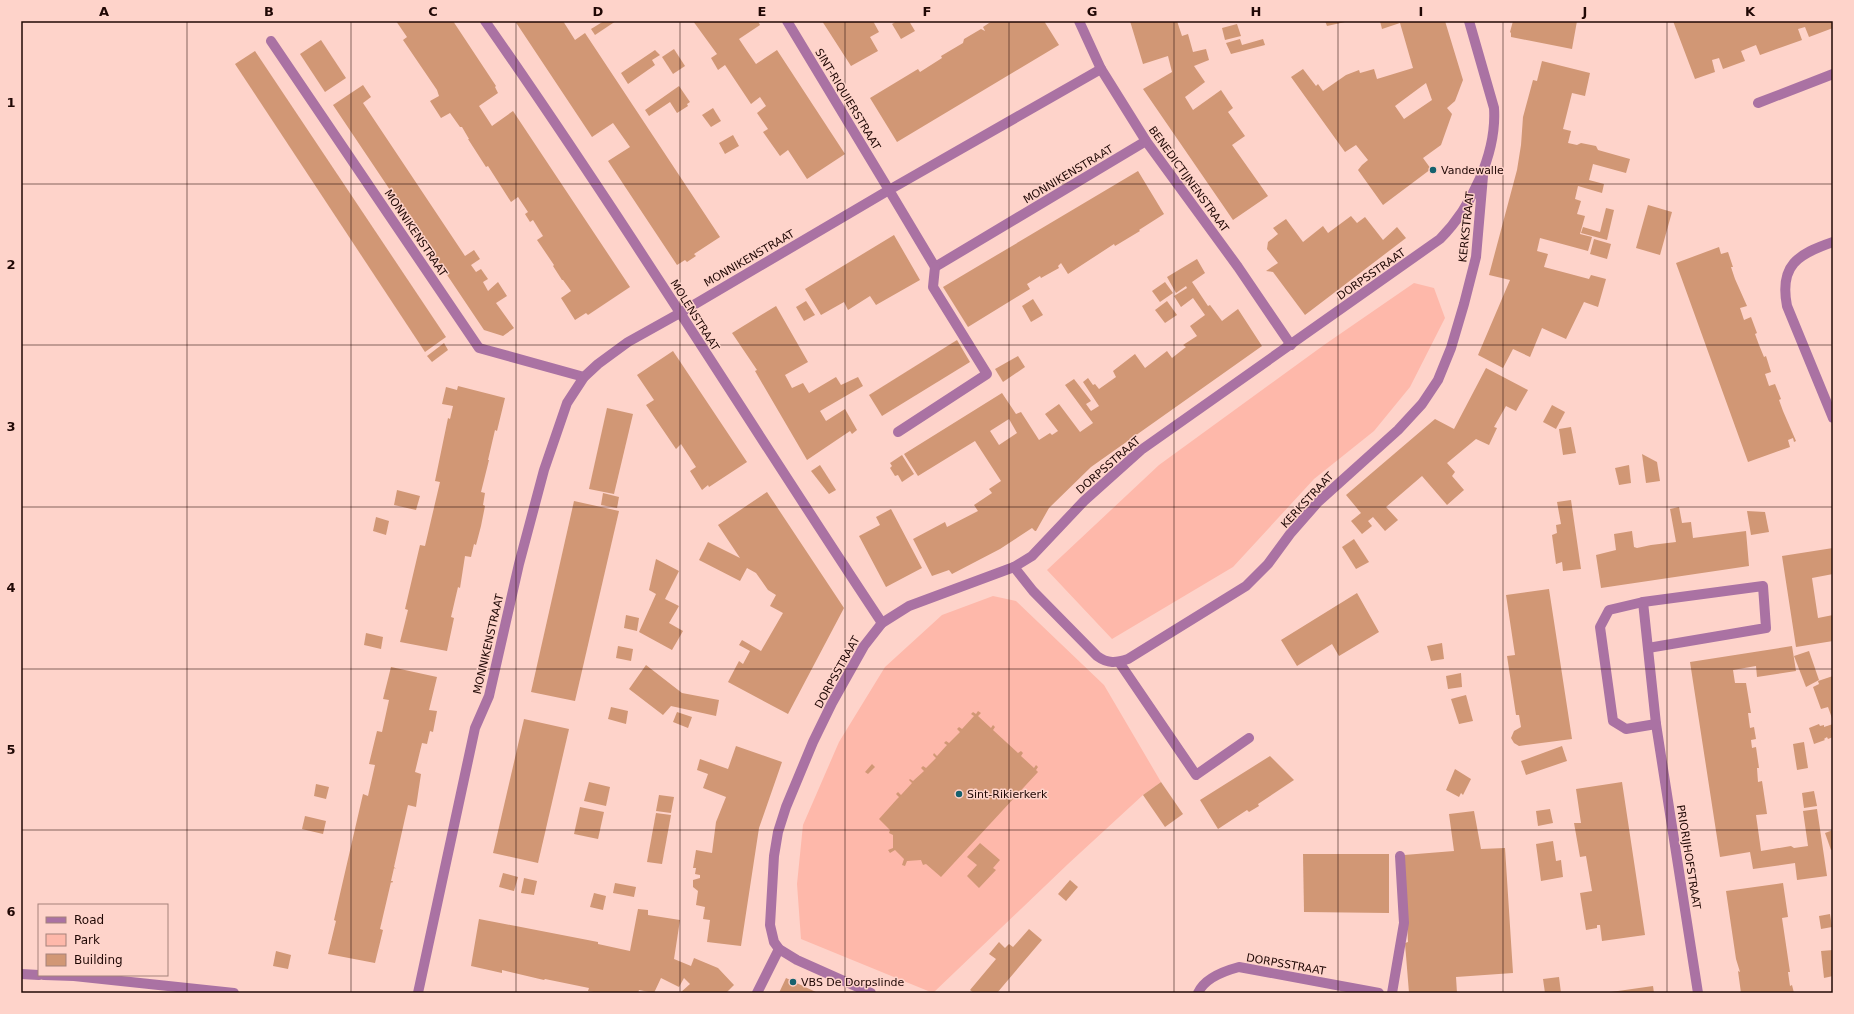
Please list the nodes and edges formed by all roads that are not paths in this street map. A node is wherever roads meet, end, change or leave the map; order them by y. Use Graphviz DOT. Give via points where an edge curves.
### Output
graph roads {
  1 [pos="485,21"];
  2 [pos="787,21"];
  3 [pos="1079,21"];
  4 [pos="1469,21"];
  5 [pos="271,41"];
  6 [pos="1101,69"];
  7 [pos="1833,74"];
  8 [pos="1758,103"];
  9 [pos="1146,141"];
  10 [pos="1484,166"];
  11 [pos="889,190"];
  12 [pos="1833,242"];
  13 [pos="935,267"];
  14 [pos="680,313"];
  15 [pos="1291,345"];
  16 [pos="584,377"];
  17 [pos="1833,418"];
  18 [pos="898,432"];
  19 [pos="1014,567"];
  20 [pos="1643,602"];
  21 [pos="882,623"];
  22 [pos="1648,648"];
  23 [pos="1119,662"];
  24 [pos="1656,724"];
  25 [pos="1249,738"];
  26 [pos="1400,856"];
  27 [pos="779,949"];
  28 [pos="21,974"];
  29 [pos="38,975"];
  30 [pos="74,976"];
  31 [pos="234,993"];
  32 [pos="418,993"];
  33 [pos="757,993"];
  34 [pos="870,993"];
  35 [pos="1198,993"];
  36 [pos="1379,993"];
  37 [pos="1392,993"];
  38 [pos="1698,993"];
  1 -- 14 [label="street, MOLENSTRAAT" via="642,252"];
  2 -- 11 [label="street, SINT-RIQUIERSTRAAT"];
  3 -- 6 [label="street, BENEDICTIJNENSTRAAT"];
  4 -- 10 [label="street, DORPSSTRAAT" via="1494,108 1494,131"];
  5 -- 16 [label="street, MONNIKENSTRAAT" via="479,348"];
  6 -- 9 [label="street, BENEDICTIJNENSTRAAT"];
  6 -- 11 [label="street, MONNIKENSTRAAT"];
  7 -- 8 [label="street"];
  9 -- 13 [label="street, MONNIKENSTRAAT"];
  9 -- 15 [label="street, BENEDICTIJNENSTRAAT"];
  10 -- 15 [label="street, DORPSSTRAAT" via="1468,204 1454,225 1440,239"];
  10 -- 23 [label="street, KERKSTRAAT" via="1476,257 1451,348 1438,380 1422,404 1398,430 1318,502 1268,564 1246,586 1128,659"];
  11 -- 13 [label="street"];
  11 -- 14 [label="street, MONNIKENSTRAAT"];
  12 -- 17 [label="street" via="1810,250 1795,262 1787,276 1784,290 1787,306"];
  13 -- 18 [label="street" via="933,287 987,374"];
  14 -- 16 [label="street, MONNIKENSTRAAT" via="628,342"];
  14 -- 21 [label="street, MOLENSTRAAT"];
  15 -- 19 [label="street, DORPSSTRAAT" via="1141,450 1084,501 1032,556"];
  16 -- 32 [label="street, MONNIKENSTRAAT" via="567,403 544,470 489,696 475,728"];
  19 -- 21 [label="street, DORPSSTRAAT" via="909,606"];
  19 -- 23 [label="street" via="1033,591 1097,656 1103,661"];
  20 -- 22 [label="street, PRIORIJHOFSTRAAT"];
  20 -- 22 [label="street" via="1763,586 1766,628"];
  20 -- 24 [label="street" via="1609,610 1600,627 1613,721 1626,729"];
  21 -- 27 [label="street, DORPSSTRAAT" via="864,646 832,703 797,779 778,832 771,880 770,925 774,942"];
  22 -- 24 [label="street, PRIORIJHOFSTRAAT"];
  23 -- 25 [label="street" via="1196,775"];
  24 -- 38 [label="street, PRIORIJHOFSTRAAT"];
  26 -- 37 [label="street" via="1404,923"];
  27 -- 33 [label="street"];
  27 -- 34 [label="street" via="797,960"];
  28 -- 29 [label="street"];
  30 -- 31 [label="street"];
  35 -- 36 [label="street, DORPSSTRAAT" via="1201,986 1227,970 1239,967"];
}
